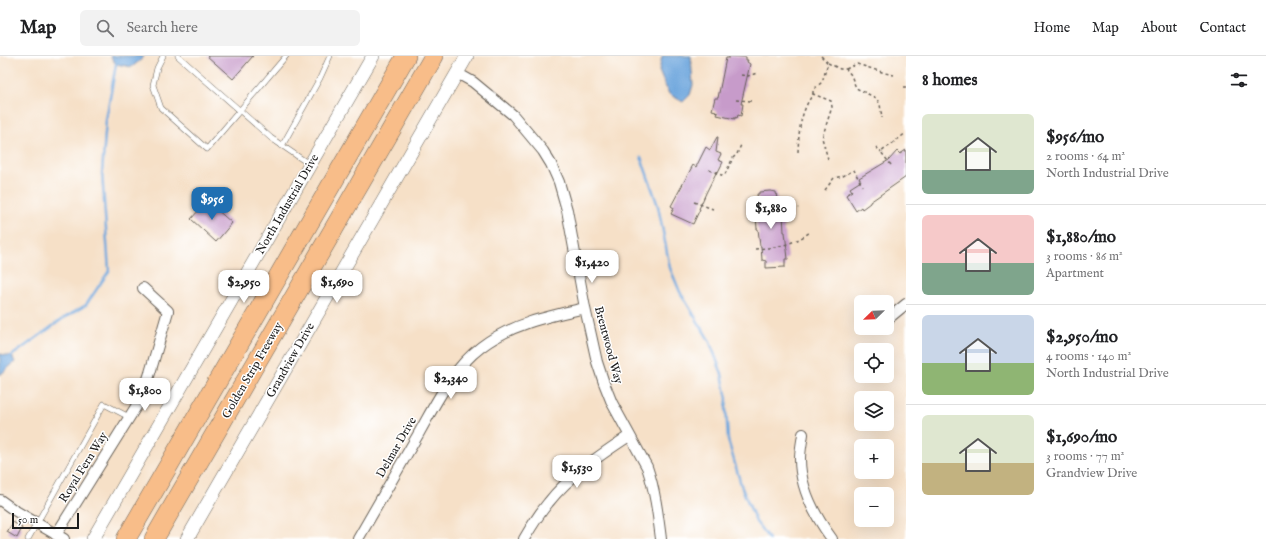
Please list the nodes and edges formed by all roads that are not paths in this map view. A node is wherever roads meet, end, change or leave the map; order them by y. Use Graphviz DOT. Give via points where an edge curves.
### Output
graph roads {
  1 [pos="163,56"];
  2 [pos="178,56"];
  3 [pos="286,56"];
  4 [pos="330,56"];
  5 [pos="373,56"];
  6 [pos="406,56"];
  7 [pos="434,56"];
  8 [pos="467,56"];
  9 [pos="457,73"];
  10 [pos="240,110"];
  11 [pos="282,146"];
  12 [pos="310,165"];
  13 [pos="143,288"];
  14 [pos="906,304"];
  15 [pos="586,308"];
  16 [pos="894,314"];
  17 [pos="129,417"];
  18 [pos="803,434"];
  19 [pos="629,436"];
  20 [pos="0,500"];
  21 [pos="38,524"];
  22 [pos="60,537"];
  23 [pos="28,539"];
  24 [pos="93,539"];
  25 [pos="126,539"];
  26 [pos="154,539"];
  27 [pos="186,539"];
  28 [pos="358,539"];
  29 [pos="524,539"];
  30 [pos="661,539"];
  31 [pos="832,539"];
  1 -- 10 [label="lane" via="153,85 161,108 207,149"];
  2 -- 10 [label="lane"];
  3 -- 10 [label="lane"];
  4 -- 11 [label="lane"];
  5 -- 12 [label="street, North Industrial Drive"];
  6 -- 25 [label="highway, Golden Strip Freeway"];
  7 -- 26 [label="highway, Golden Strip Freeway"];
  8 -- 9 [label="street, Grandview Drive"];
  9 -- 15 [label="street, Brentwood Way" via="473,82 513,115 551,164 567,210"];
  9 -- 27 [label="street, Grandview Drive"];
  10 -- 11 [label="lane"];
  11 -- 12 [label="lane"];
  12 -- 24 [label="street, North Industrial Drive"];
  13 -- 17 [label="street, Royal Fern Way" via="168,311 142,397"];
  14 -- 16 [label="street"];
  15 -- 19 [label="street, Brentwood Way" via="604,383"];
  15 -- 28 [label="street, Delmar Drive" via="510,330 493,339 462,364 444,389"];
  17 -- 21 [label="lane" via="104,404"];
  17 -- 22 [label="street, Royal Fern Way"];
  18 -- 31 [label="street" via="800,458 803,481 814,511"];
  19 -- 29 [label="street" via="564,485 548,502"];
  19 -- 30 [label="street, Brentwood Way" via="647,467 654,490"];
  20 -- 21 [label="street"];
  21 -- 22 [label="street"];
  21 -- 23 [label="lane"];
}
